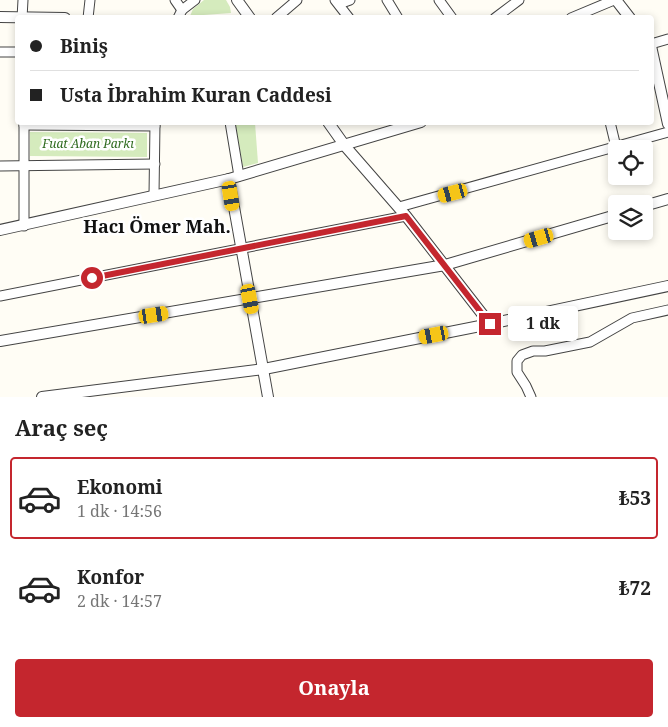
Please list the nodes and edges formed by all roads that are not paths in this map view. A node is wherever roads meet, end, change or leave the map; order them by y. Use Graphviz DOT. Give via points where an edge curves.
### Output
graph roads {
  1 [pos="23,0"];
  2 [pos="90,0"];
  3 [pos="175,0"];
  4 [pos="195,0"];
  5 [pos="237,0"];
  6 [pos="297,0"];
  7 [pos="350,0"];
  8 [pos="387,0"];
  9 [pos="439,0"];
  10 [pos="519,0"];
  11 [pos="615,0"];
  12 [pos="337,2"];
  13 [pos="180,14"];
  14 [pos="22,15"];
  15 [pos="88,15"];
  16 [pos="248,15"];
  17 [pos="280,15"];
  18 [pos="347,15"];
  19 [pos="396,15"];
  20 [pos="450,15"];
  21 [pos="499,15"];
  22 [pos="578,15"];
  23 [pos="628,15"];
  24 [pos="0,17"];
  25 [pos="15,17"];
  26 [pos="668,39"];
  27 [pos="654,44"];
  28 [pos="0,52"];
  29 [pos="15,52"];
  30 [pos="654,59"];
  31 [pos="668,124"];
  32 [pos="24,125"];
  33 [pos="154,125"];
  34 [pos="230,125"];
  35 [pos="330,125"];
  36 [pos="412,125"];
  37 [pos="611,125"];
  38 [pos="668,132"];
  39 [pos="614,140"];
  40 [pos="640,140"];
  41 [pos="345,146"];
  42 [pos="608,149"];
  43 [pos="155,164"];
  44 [pos="0,166"];
  45 [pos="24,166"];
  46 [pos="234,177"];
  47 [pos="154,195"];
  48 [pos="668,199"];
  49 [pos="653,203"];
  50 [pos="402,211"];
  51 [pos="608,217"];
  52 [pos="24,226"];
  53 [pos="0,230"];
  54 [pos="240,249"];
  55 [pos="445,265"];
  56 [pos="668,286"];
  57 [pos="0,296"];
  58 [pos="250,299"];
  59 [pos="668,310"];
  60 [pos="490,324"];
  61 [pos="0,341"];
  62 [pos="264,369"];
  63 [pos="62,395"];
  64 [pos="42,397"];
  65 [pos="268,397"];
  66 [pos="531,397"];
  1 -- 14 [label="street"];
  2 -- 15 [label="street"];
  3 -- 13 [label="street"];
  4 -- 13 [label="street"];
  5 -- 16 [label="street"];
  6 -- 17 [label="street"];
  7 -- 12 [label="street"];
  8 -- 19 [label="street"];
  9 -- 20 [label="street"];
  10 -- 21 [label="street"];
  11 -- 22 [label="street"];
  11 -- 23 [label="street"];
  12 -- 18 [label="street"];
  24 -- 25 [label="street"];
  26 -- 27 [label="street"];
  28 -- 29 [label="street"];
  30 -- 31 [label="street"];
  32 -- 45 [label="street"];
  33 -- 43 [label="street"];
  34 -- 46 [label="street"];
  35 -- 41 [label="street"];
  36 -- 41 [label="street"];
  37 -- 39 [label="street"];
  38 -- 40 [label="street"];
  41 -- 46 [label="street"];
  41 -- 50 [label="street"];
  42 -- 50 [label="street"];
  43 -- 45 [label="street"];
  43 -- 47 [label="street"];
  44 -- 45 [label="street"];
  45 -- 52 [label="street"];
  46 -- 47 [label="street"];
  46 -- 54 [label="street"];
  47 -- 52 [label="street"];
  48 -- 49 [label="street"];
  50 -- 54 [label="street"];
  50 -- 55 [label="street"];
  51 -- 55 [label="street"];
  52 -- 53 [label="street"];
  54 -- 57 [label="street"];
  54 -- 58 [label="street"];
  55 -- 58 [label="street"];
  55 -- 60 [label="street"];
  56 -- 60 [label="street"];
  58 -- 61 [label="street"];
  58 -- 62 [label="street"];
  59 -- 66 [label="street" via="632,318 590,342 522,355 517,361 517,372"];
  60 -- 62 [label="street"];
  62 -- 63 [label="street"];
  62 -- 65 [label="street"];
  63 -- 64 [label="street"];
}
